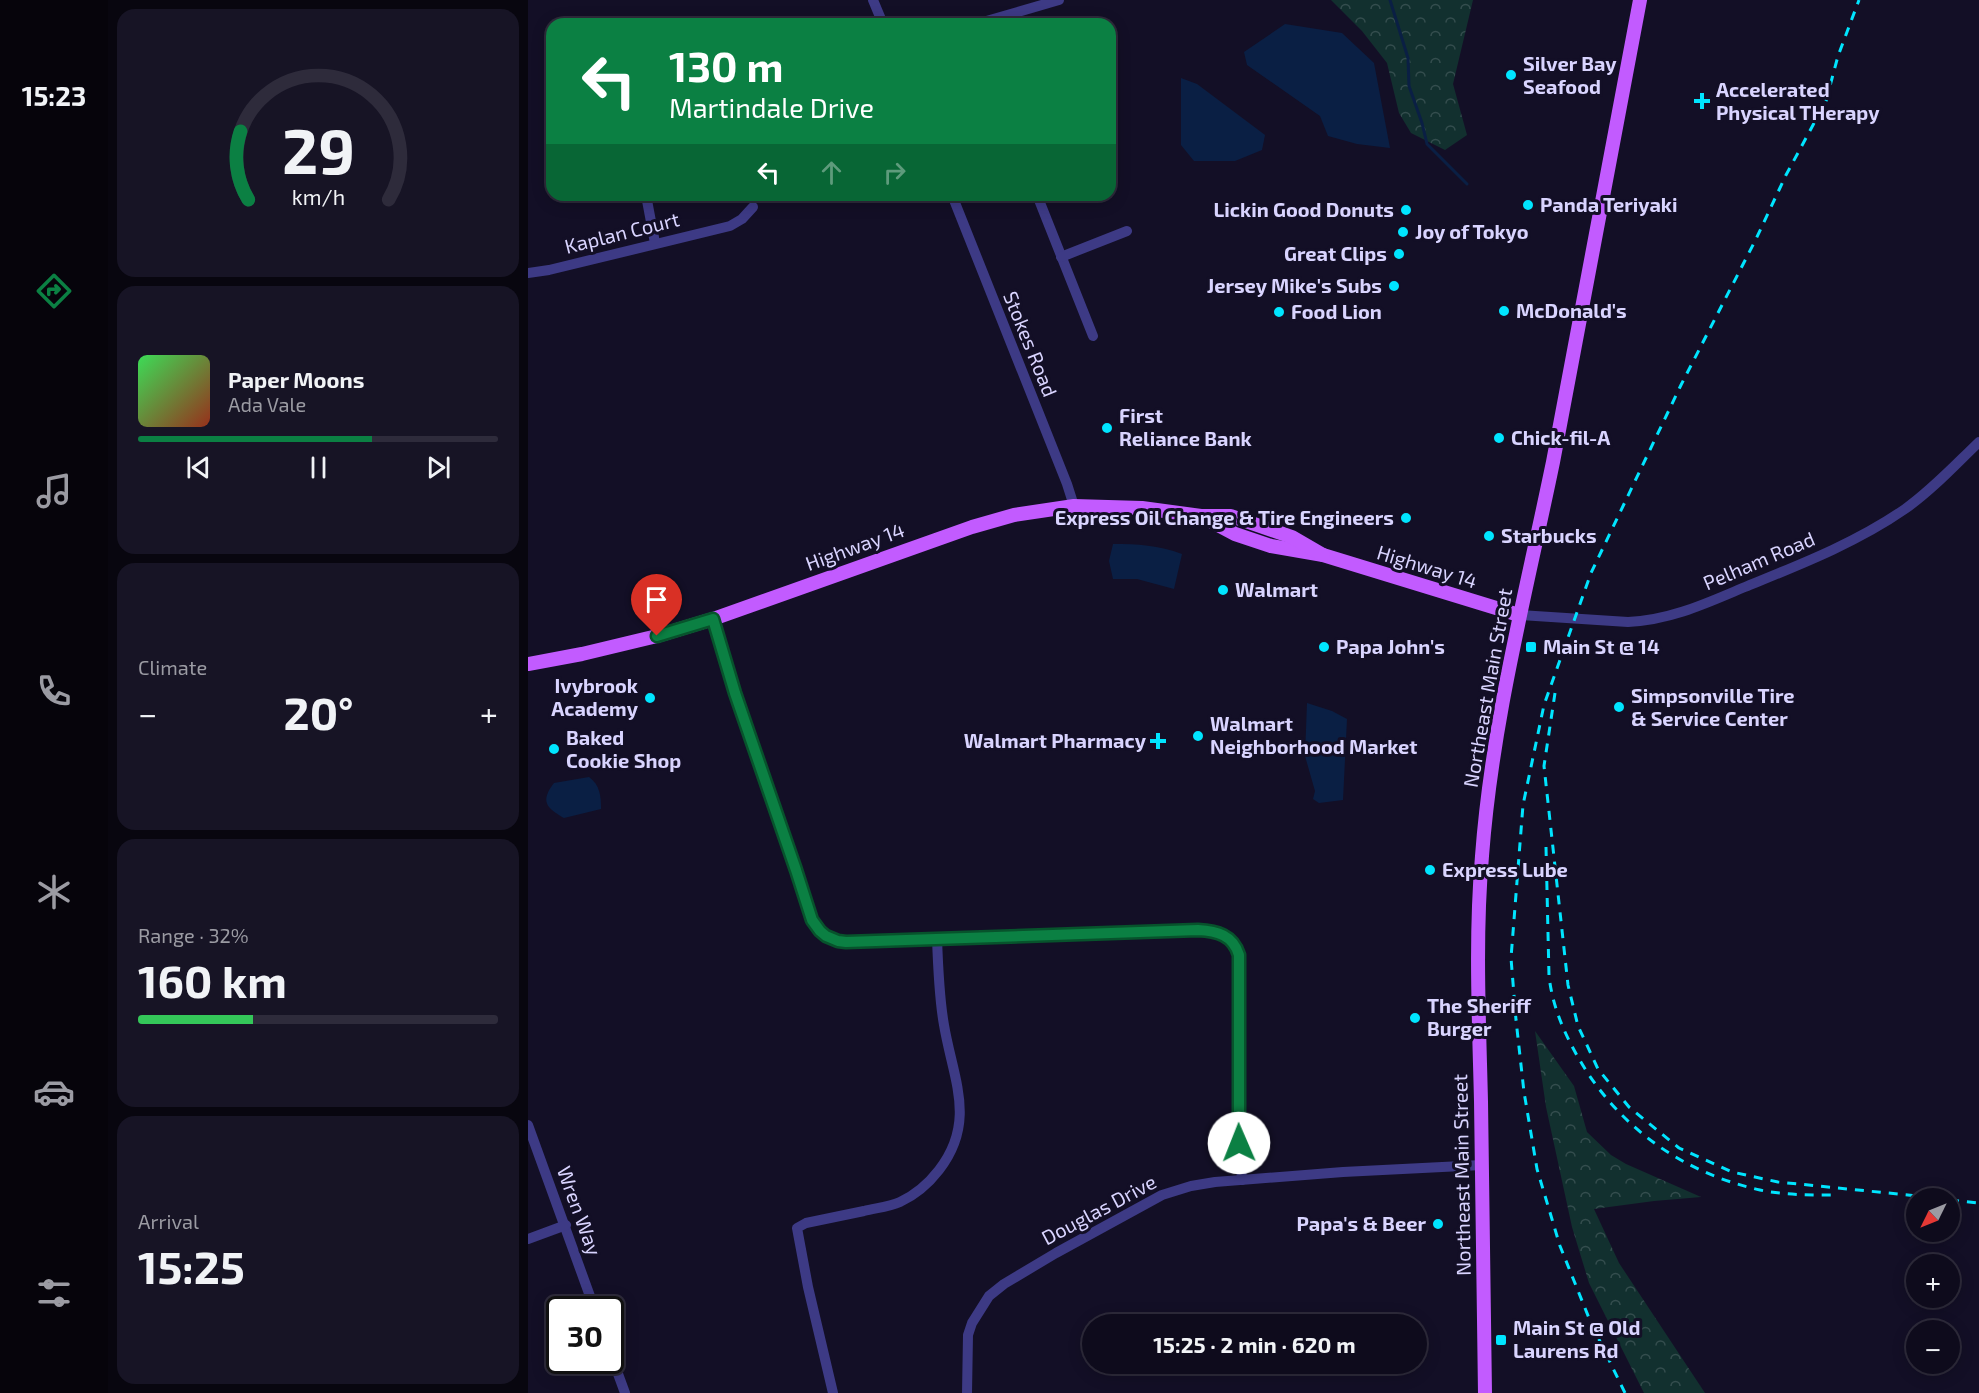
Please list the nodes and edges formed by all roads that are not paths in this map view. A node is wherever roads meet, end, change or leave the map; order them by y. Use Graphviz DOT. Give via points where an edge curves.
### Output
graph roads {
  1 [pos="873,0"];
  2 [pos="1059,0"];
  3 [pos="1640,0"];
  4 [pos="880,18"];
  5 [pos="997,18"];
  6 [pos="647,201"];
  7 [pos="954,201"];
  8 [pos="1039,201"];
  9 [pos="753,207"];
  10 [pos="1127,231"];
  11 [pos="655,243"];
  12 [pos="1061,256"];
  13 [pos="528,272"];
  14 [pos="1093,336"];
  15 [pos="1979,442"];
  16 [pos="1074,506"];
  17 [pos="1519,615"];
  18 [pos="713,619"];
  19 [pos="528,664"];
  20 [pos="937,938"];
  21 [pos="528,1125"];
  22 [pos="1482,1165"];
  23 [pos="1242,1180"];
  24 [pos="566,1224"];
  25 [pos="528,1239"];
  26 [pos="591,1296"];
  27 [pos="618,1374"];
  28 [pos="625,1393"];
  29 [pos="833,1393"];
  30 [pos="967,1393"];
  31 [pos="1485,1393"];
  1 -- 4 [label="street"];
  2 -- 5 [label="street"];
  3 -- 17 [label="main road, Northeast Main Street" via="1553,462"];
  6 -- 11 [label="street"];
  7 -- 16 [label="street, Stokes Road"];
  8 -- 12 [label="street"];
  9 -- 11 [label="street, Kaplan Court" via="730,226"];
  10 -- 12 [label="street"];
  11 -- 13 [label="street, Kaplan Court"];
  12 -- 14 [label="street"];
  15 -- 17 [label="street, Pelham Road" via="1921,497 1874,528 1710,602 1666,618 1645,621"];
  16 -- 17 [label="main road, Highway 14" via="1231,516 1292,537 1323,555"];
  16 -- 18 [label="main road, Highway 14" via="1014,515 972,527"];
  17 -- 22 [label="main road, Northeast Main Street" via="1489,786 1482,856 1478,1005"];
  18 -- 19 [label="main road, Highway 14" via="657,636"];
  18 -- 20 [label="street" via="814,923 826,936 838,941"];
  20 -- 23 [label="street" via="1198,930 1228,937 1239,955"];
  20 -- 29 [label="street" via="942,1013 960,1106 952,1151 932,1179 900,1202 797,1228"];
  21 -- 24 [label="street, Wren Way"];
  22 -- 23 [label="street, Douglas Drive"];
  22 -- 31 [label="main road, Northeast Main Street"];
  23 -- 30 [label="street, Douglas Drive" via="1191,1186 1162,1195 997,1288 982,1306 968,1335"];
  24 -- 25 [label="street"];
  24 -- 26 [label="street, Wren Way"];
  27 -- 28 [label="street"];
}
